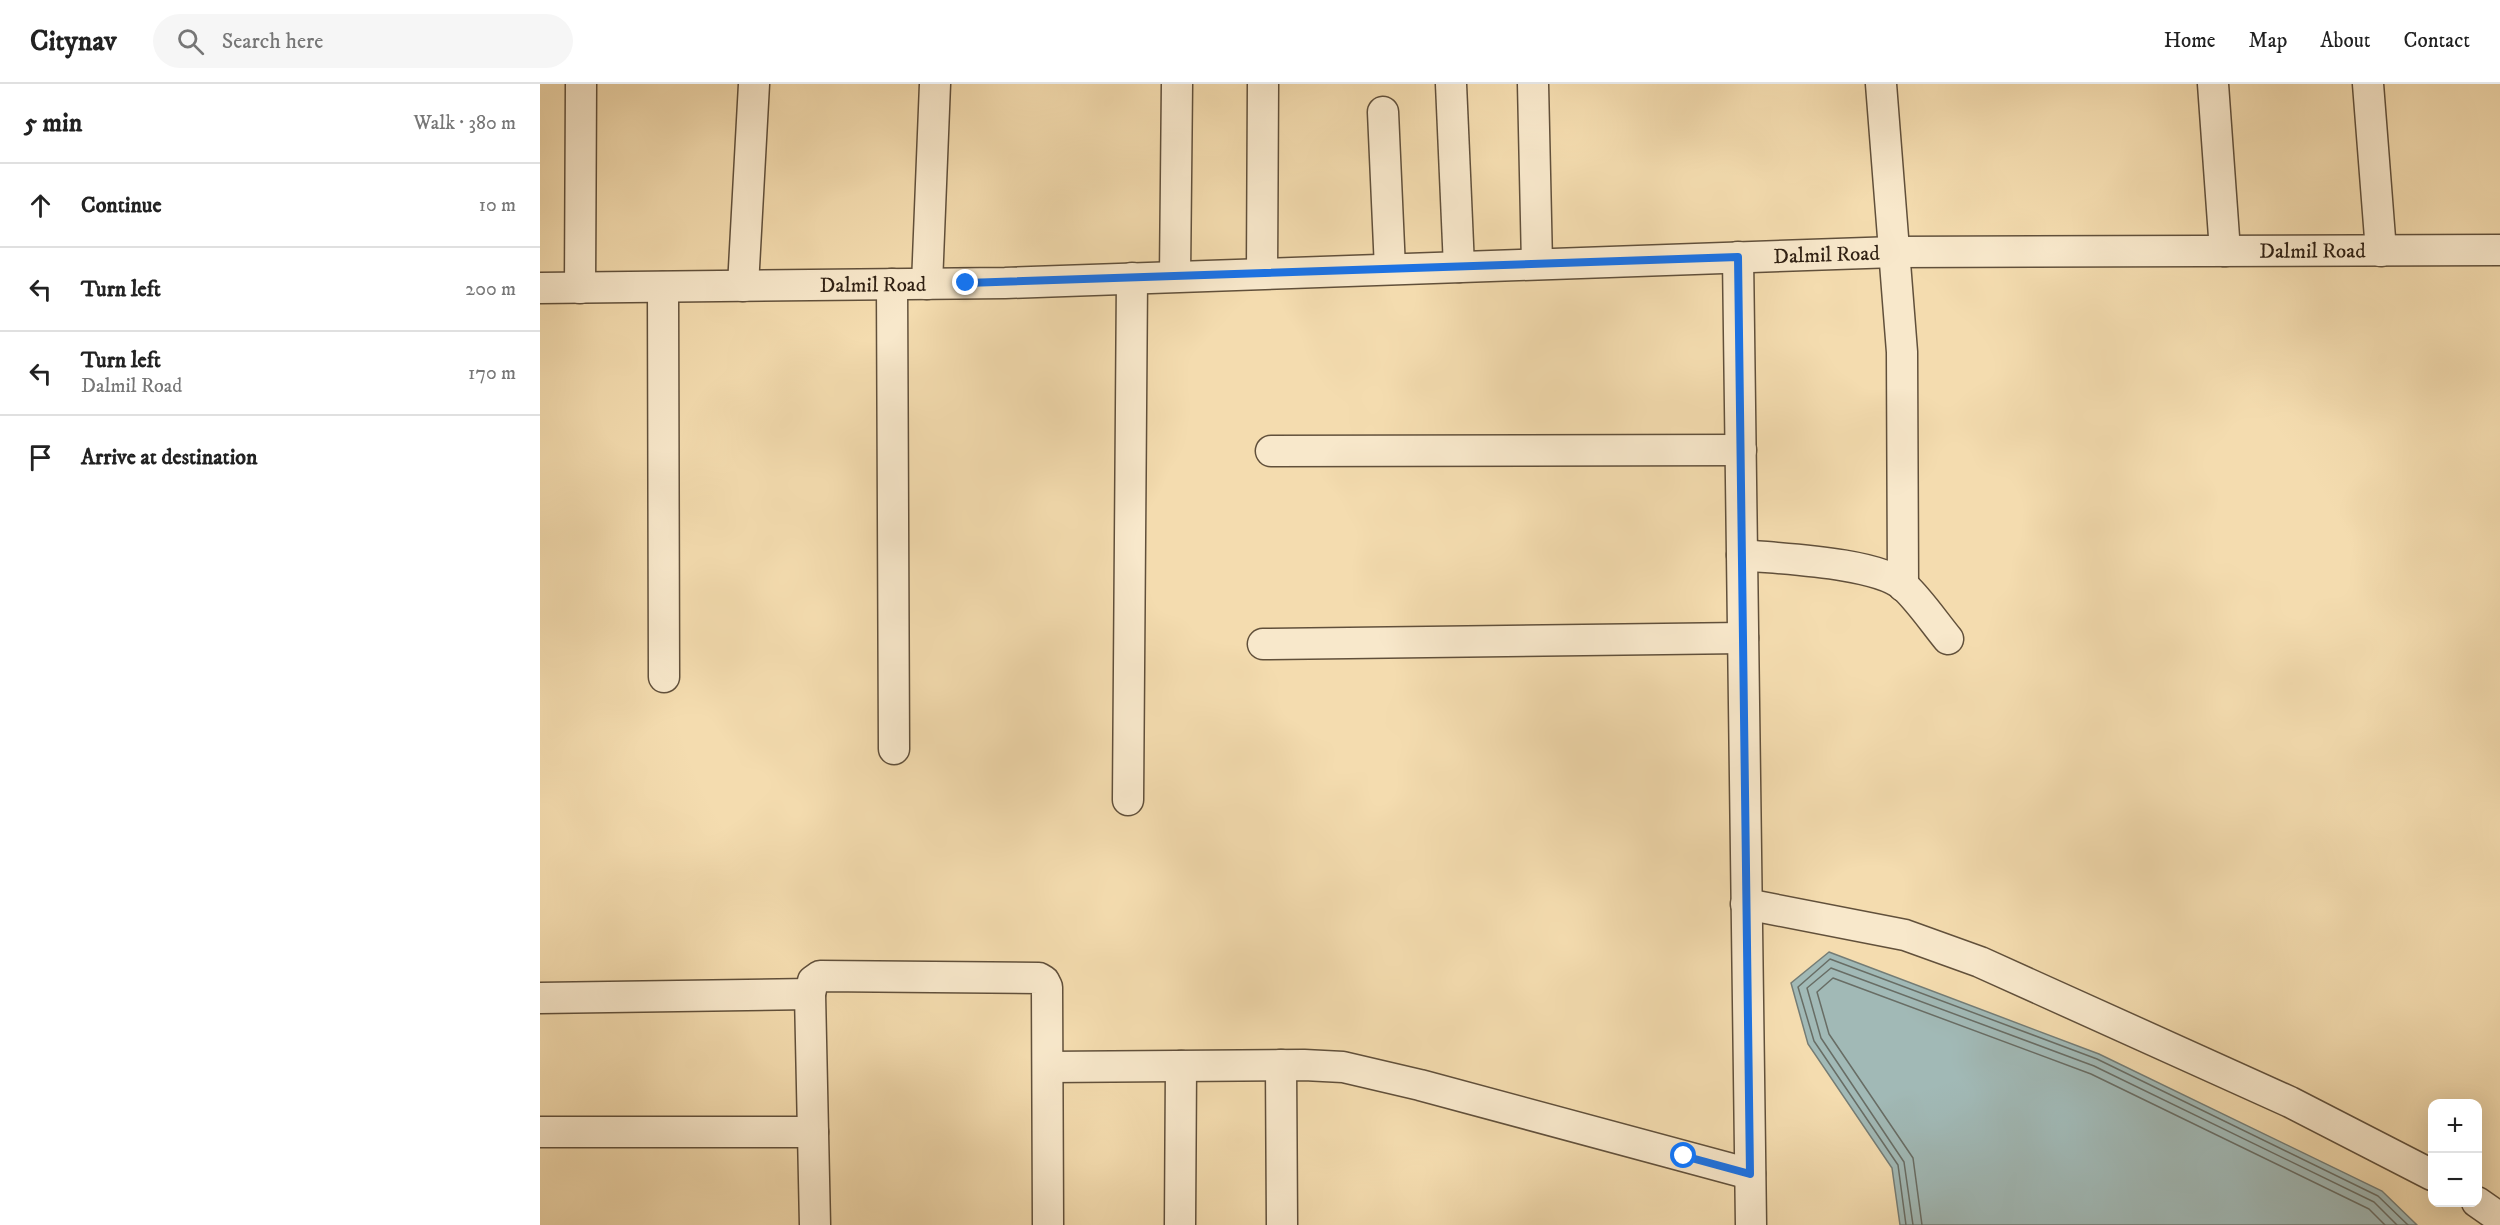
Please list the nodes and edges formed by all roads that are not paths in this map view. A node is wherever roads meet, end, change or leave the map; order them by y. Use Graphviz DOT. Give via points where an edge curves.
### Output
graph roads {
  1 [pos="581,84"];
  2 [pos="754,84"];
  3 [pos="935,84"];
  4 [pos="1177,84"];
  5 [pos="1263,84"];
  6 [pos="1451,84"];
  7 [pos="1533,84"];
  8 [pos="1881,84"];
  9 [pos="2212,84"];
  10 [pos="2368,84"];
  11 [pos="1383,112"];
  12 [pos="2500,250"];
  13 [pos="2225,251"];
  14 [pos="2381,251"];
  15 [pos="1895,252"];
  16 [pos="1738,257"];
  17 [pos="1537,264"];
  18 [pos="1459,267"];
  19 [pos="1390,269"];
  20 [pos="1262,273"];
  21 [pos="1175,276"];
  22 [pos="1132,278"];
  23 [pos="892,284"];
  24 [pos="927,284"];
  25 [pos="743,286"];
  26 [pos="663,287"];
  27 [pos="540,288"];
  28 [pos="580,288"];
  29 [pos="1741,450"];
  30 [pos="1271,451"];
  31 [pos="1742,555"];
  32 [pos="1903,586"];
  33 [pos="1743,638"];
  34 [pos="1948,639"];
  35 [pos="1263,644"];
  36 [pos="664,677"];
  37 [pos="894,749"];
  38 [pos="1128,800"];
  39 [pos="1746,904"];
  40 [pos="810,994"];
  41 [pos="540,998"];
  42 [pos="1281,1065"];
  43 [pos="1181,1066"];
  44 [pos="1048,1067"];
  45 [pos="540,1132"];
  46 [pos="813,1132"];
  47 [pos="2428,1172"];
  48 [pos="1750,1174"];
  49 [pos="2482,1206"];
  50 [pos="2500,1218"];
  51 [pos="815,1225"];
  52 [pos="1048,1225"];
  53 [pos="1180,1225"];
  54 [pos="1282,1225"];
  55 [pos="1750,1225"];
  1 -- 28 [label="street"];
  2 -- 25 [label="street"];
  3 -- 24 [label="street"];
  4 -- 21 [label="street"];
  5 -- 20 [label="street"];
  6 -- 18 [label="street"];
  7 -- 17 [label="street"];
  8 -- 15 [label="street"];
  9 -- 13 [label="street"];
  10 -- 14 [label="street"];
  11 -- 19 [label="street"];
  12 -- 14 [label="street, Dalmil Road"];
  13 -- 14 [label="street, Dalmil Road"];
  13 -- 15 [label="street, Dalmil Road"];
  15 -- 16 [label="street, Dalmil Road"];
  15 -- 32 [label="street" via="1902,352"];
  16 -- 17 [label="street, Dalmil Road"];
  16 -- 29 [label="street"];
  17 -- 18 [label="street, Dalmil Road"];
  18 -- 19 [label="street, Dalmil Road"];
  19 -- 20 [label="street, Dalmil Road"];
  20 -- 21 [label="street, Dalmil Road"];
  21 -- 22 [label="street, Dalmil Road"];
  22 -- 24 [label="street, Dalmil Road"];
  22 -- 38 [label="street"];
  23 -- 24 [label="street, Dalmil Road"];
  23 -- 25 [label="street, Dalmil Road"];
  23 -- 37 [label="street"];
  25 -- 26 [label="street, Dalmil Road"];
  26 -- 28 [label="street, Dalmil Road"];
  26 -- 36 [label="street"];
  27 -- 28 [label="street, Dalmil Road"];
  29 -- 30 [label="street"];
  29 -- 31 [label="street"];
  31 -- 32 [label="street" via="1860,569"];
  31 -- 33 [label="street"];
  32 -- 34 [label="street"];
  33 -- 35 [label="street"];
  33 -- 39 [label="street"];
  39 -- 47 [label="street" via="1905,935 1980,962 2290,1102"];
  39 -- 48 [label="street"];
  40 -- 41 [label="street"];
  40 -- 44 [label="street" via="813,981 820,976 1038,978 1047,987"];
  40 -- 46 [label="street"];
  42 -- 43 [label="street"];
  42 -- 48 [label="street" via="1343,1067 1409,1082"];
  42 -- 54 [label="street"];
  43 -- 44 [label="street"];
  43 -- 53 [label="street"];
  44 -- 52 [label="street"];
  45 -- 46 [label="street"];
  46 -- 51 [label="street"];
  48 -- 55 [label="street"];
  49 -- 50 [label="street"];
}
